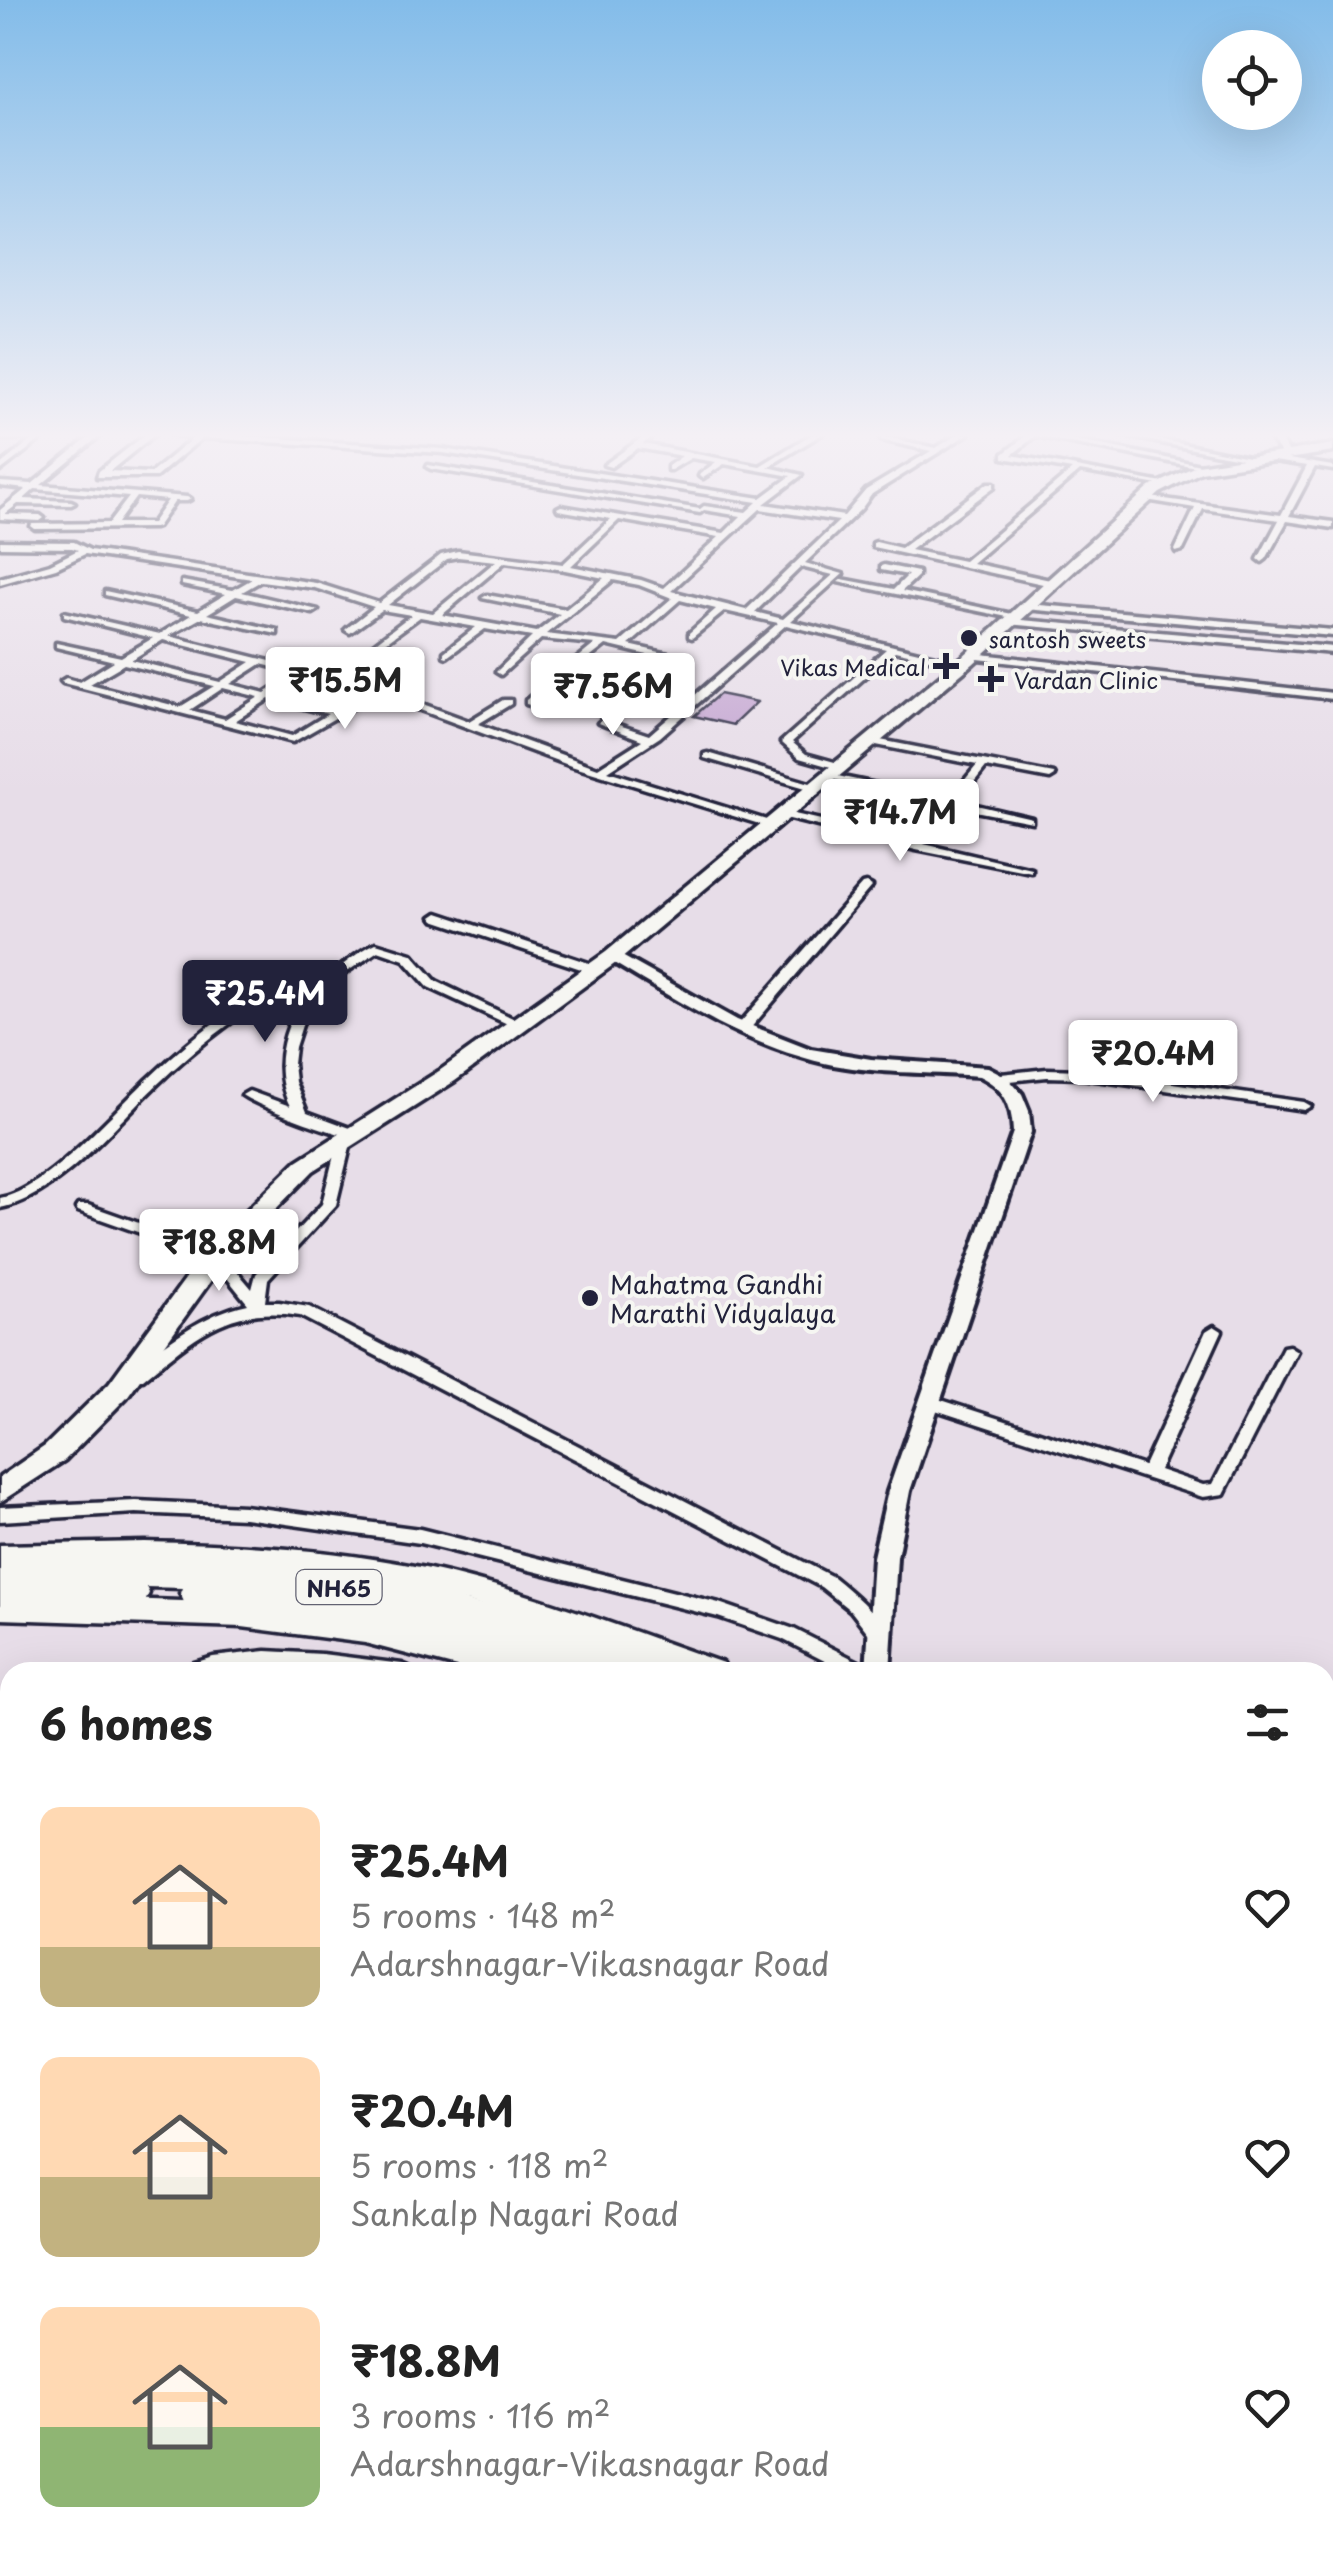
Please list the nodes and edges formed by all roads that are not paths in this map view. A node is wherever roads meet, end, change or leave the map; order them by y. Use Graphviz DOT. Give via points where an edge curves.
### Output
graph roads {
  1 [pos="74,553"];
  2 [pos="108,553"];
  3 [pos="580,553"];
  4 [pos="707,553"];
  5 [pos="809,553"];
  6 [pos="918,553"];
  7 [pos="980,553"];
  8 [pos="1085,553"];
  9 [pos="1265,553"];
  10 [pos="505,558"];
  11 [pos="1262,559"];
  12 [pos="798,564"];
  13 [pos="967,564"];
  14 [pos="565,568"];
  15 [pos="884,568"];
  16 [pos="611,577"];
  17 [pos="258,578"];
  18 [pos="0,581"];
  19 [pos="842,582"];
  20 [pos="185,583"];
  21 [pos="1052,583"];
  22 [pos="898,590"];
  23 [pos="108,593"];
  24 [pos="234,593"];
  25 [pos="664,593"];
  26 [pos="678,597"];
  27 [pos="487,598"];
  28 [pos="382,607"];
  29 [pos="724,608"];
  30 [pos="314,610"];
  31 [pos="567,612"];
  32 [pos="749,613"];
  33 [pos="66,614"];
  34 [pos="199,614"];
  35 [pos="418,614"];
  36 [pos="1018,615"];
  37 [pos="434,616"];
  38 [pos="786,621"];
  39 [pos="484,625"];
  40 [pos="350,630"];
  41 [pos="274,632"];
  42 [pos="1333,633"];
  43 [pos="539,635"];
  44 [pos="692,635"];
  45 [pos="162,637"];
  46 [pos="604,642"];
  47 [pos="59,645"];
  48 [pos="623,646"];
  49 [pos="894,647"];
  50 [pos="371,650"];
  51 [pos="1333,650"];
  52 [pos="446,654"];
  53 [pos="122,660"];
  54 [pos="261,660"];
  55 [pos="967,660"];
  56 [pos="304,672"];
  57 [pos="501,672"];
  58 [pos="66,681"];
  59 [pos="82,685"];
  60 [pos="222,685"];
  61 [pos="376,690"];
  62 [pos="267,696"];
  63 [pos="1333,696"];
  64 [pos="508,702"];
  65 [pos="530,702"];
  66 [pos="182,710"];
  67 [pos="337,713"];
  68 [pos="228,722"];
  69 [pos="470,724"];
  70 [pos="650,739"];
  71 [pos="870,740"];
  72 [pos="708,756"];
  73 [pos="984,764"];
  74 [pos="599,772"];
  75 [pos="826,776"];
  76 [pos="1050,776"];
  77 [pos="951,804"];
  78 [pos="775,819"];
  79 [pos="1028,820"];
  80 [pos="916,847"];
  81 [pos="1028,872"];
  82 [pos="866,886"];
  83 [pos="438,916"];
  84 [pos="604,962"];
  85 [pos="320,982"];
  86 [pos="519,1024"];
  87 [pos="744,1028"];
  88 [pos="1001,1078"];
  89 [pos="248,1095"];
  90 [pos="1304,1106"];
  91 [pos="302,1116"];
  92 [pos="350,1139"];
  93 [pos="0,1203"];
  94 [pos="83,1208"];
  95 [pos="216,1255"];
  96 [pos="257,1305"];
  97 [pos="1214,1331"];
  98 [pos="1289,1352"];
  99 [pos="118,1390"];
  100 [pos="928,1402"];
  101 [pos="1149,1474"];
  102 [pos="0,1491"];
  103 [pos="0,1514"];
  104 [pos="1,1576"];
  105 [pos="0,1607"];
  106 [pos="878,1634"];
  107 [pos="244,1662"];
  108 [pos="275,1662"];
  109 [pos="484,1662"];
  110 [pos="552,1662"];
  111 [pos="628,1662"];
  112 [pos="683,1662"];
  113 [pos="843,1662"];
  114 [pos="878,1662"];
  1 -- 18 [label="street" via="56,568"];
  2 -- 17 [label="street"];
  3 -- 14 [label="street"];
  4 -- 25 [label="street"];
  5 -- 12 [label="street"];
  6 -- 13 [label="street"];
  7 -- 13 [label="street"];
  8 -- 21 [label="main road"];
  9 -- 11 [label="street"];
  10 -- 14 [label="street"];
  10 -- 28 [label="street" via="444,556"];
  10 -- 37 [label="street"];
  12 -- 32 [label="street"];
  12 -- 38 [label="street" via="839,574"];
  13 -- 21 [label="street"];
  14 -- 16 [label="street"];
  15 -- 22 [label="street" via="915,574"];
  16 -- 25 [label="street"];
  16 -- 31 [label="street"];
  17 -- 24 [label="street"];
  17 -- 28 [label="street" via="337,590"];
  19 -- 22 [label="street"];
  20 -- 24 [label="street"];
  21 -- 36 [label="main road"];
  22 -- 36 [label="street"];
  23 -- 34 [label="street"];
  24 -- 30 [label="street"];
  24 -- 34 [label="street"];
  25 -- 26 [label="street"];
  26 -- 29 [label="street"];
  26 -- 48 [label="street"];
  27 -- 31 [label="street"];
  28 -- 35 [label="street"];
  28 -- 40 [label="street"];
  29 -- 32 [label="street"];
  29 -- 44 [label="street"];
  31 -- 43 [label="street"];
  32 -- 38 [label="street"];
  33 -- 45 [label="street"];
  34 -- 41 [label="street"];
  34 -- 45 [label="street"];
  35 -- 37 [label="street"];
  35 -- 50 [label="street"];
  36 -- 42 [label="street"];
  36 -- 51 [label="street"];
  36 -- 55 [label="main road"];
  37 -- 39 [label="street"];
  38 -- 49 [label="street"];
  38 -- 70 [label="street"];
  39 -- 43 [label="street"];
  39 -- 52 [label="street"];
  43 -- 46 [label="street"];
  43 -- 57 [label="street"];
  45 -- 53 [label="street"];
  45 -- 54 [label="street"];
  46 -- 48 [label="street"];
  46 -- 65 [label="street"];
  47 -- 53 [label="street"];
  48 -- 70 [label="street" via="674,660 603,724"];
  49 -- 55 [label="street"];
  49 -- 75 [label="street" via="786,742"];
  53 -- 59 [label="street"];
  53 -- 60 [label="street"];
  54 -- 56 [label="street"];
  54 -- 60 [label="street"];
  55 -- 63 [label="street"];
  55 -- 71 [label="main road"];
  56 -- 61 [label="street"];
  56 -- 62 [label="street"];
  58 -- 59 [label="street"];
  59 -- 66 [label="street"];
  60 -- 62 [label="street"];
  60 -- 66 [label="street"];
  61 -- 67 [label="street"];
  61 -- 69 [label="street"];
  62 -- 67 [label="street"];
  62 -- 68 [label="street"];
  64 -- 69 [label="street"];
  66 -- 68 [label="street"];
  67 -- 68 [label="street" via="293,739"];
  69 -- 74 [label="street"];
  70 -- 74 [label="street"];
  71 -- 73 [label="street"];
  71 -- 75 [label="main road"];
  72 -- 75 [label="street"];
  73 -- 76 [label="street"];
  73 -- 77 [label="street"];
  74 -- 78 [label="street"];
  75 -- 77 [label="street"];
  75 -- 78 [label="main road"];
  77 -- 79 [label="street"];
  77 -- 80 [label="street"];
  78 -- 80 [label="street"];
  78 -- 84 [label="main road"];
  80 -- 81 [label="street"];
  82 -- 87 [label="street"];
  83 -- 84 [label="street"];
  84 -- 86 [label="main road"];
  84 -- 87 [label="street"];
  85 -- 86 [label="street" via="376,947 408,957 432,984"];
  85 -- 91 [label="street" via="287,1042 292,1099"];
  85 -- 93 [label="street" via="290,979 261,997 166,1067 33,1190 16,1203"];
  86 -- 92 [label="main road"];
  87 -- 88 [label="street" via="810,1055"];
  88 -- 90 [label="street" via="1096,1076"];
  88 -- 100 [label="street" via="1018,1102 1022,1132"];
  89 -- 91 [label="street"];
  91 -- 92 [label="street"];
  92 -- 95 [label="main road" via="305,1166"];
  92 -- 96 [label="street" via="329,1205 262,1278"];
  94 -- 95 [label="street"];
  95 -- 96 [label="street"];
  95 -- 99 [label="main road"];
  96 -- 99 [label="street" via="195,1330"];
  96 -- 106 [label="street" via="326,1320 775,1554 845,1594"];
  97 -- 101 [label="street"];
  98 -- 101 [label="street" via="1218,1490"];
  99 -- 102 [label="main road" via="55,1453"];
  100 -- 101 [label="street"];
  100 -- 106 [label="street" via="892,1524"];
  103 -- 113 [label="street" via="136,1507 244,1512 420,1536 718,1610"];
  104 -- 110 [label="highway, NH65" via="294,1603 438,1629"];
  104 -- 111 [label="highway, NH65" via="243,1577 408,1597"];
  104 -- 112 [label="main road" via="238,1554 387,1572 533,1610"];
  105 -- 109 [label="main road" via="242,1615 365,1631"];
  106 -- 114 [label="street"];
  107 -- 108 [label="street"];
}
